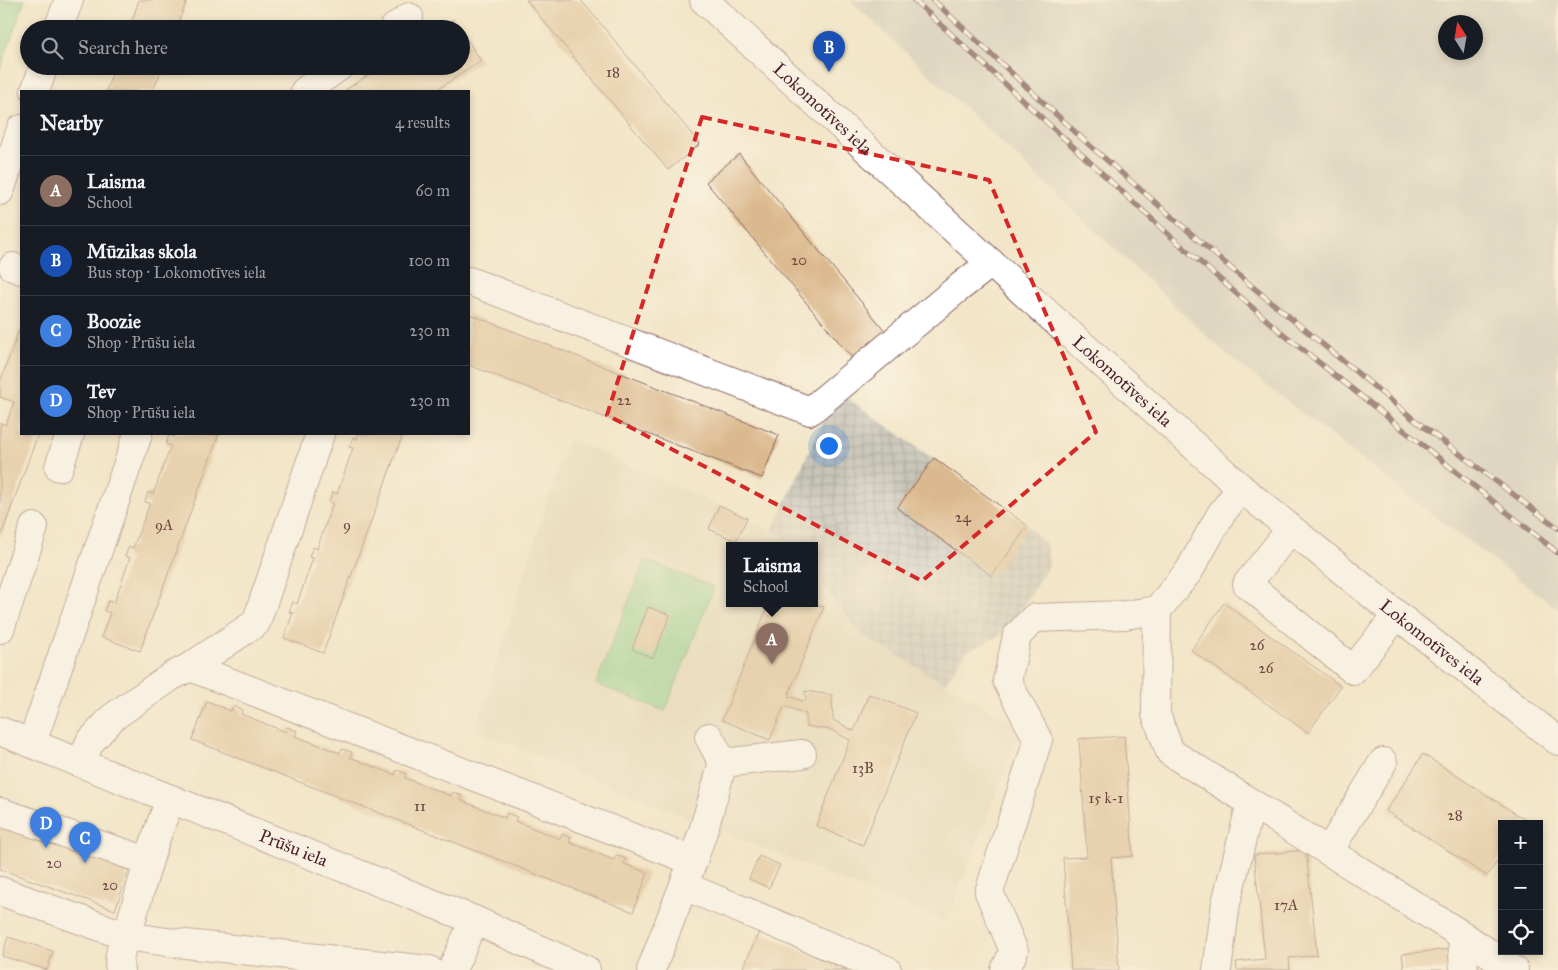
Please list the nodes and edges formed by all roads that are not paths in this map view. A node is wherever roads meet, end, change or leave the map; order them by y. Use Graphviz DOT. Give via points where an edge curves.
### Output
graph roads {
  1 [pos="69,0"];
  2 [pos="704,0"];
  3 [pos="61,20"];
  4 [pos="41,75"];
  5 [pos="327,75"];
  6 [pos="35,90"];
  7 [pos="306,90"];
  8 [pos="20,132"];
  9 [pos="0,191"];
  10 [pos="991,263"];
  11 [pos="470,281"];
  12 [pos="70,435"];
  13 [pos="138,435"];
  14 [pos="320,435"];
  15 [pos="59,467"];
  16 [pos="1241,488"];
  17 [pos="34,527"];
  18 [pos="1291,528"];
  19 [pos="1157,610"];
  20 [pos="1397,615"];
  21 [pos="0,629"];
  22 [pos="190,667"];
  23 [pos="0,731"];
  24 [pos="709,737"];
  25 [pos="1558,741"];
  26 [pos="32,743"];
  27 [pos="802,754"];
  28 [pos="1383,762"];
  29 [pos="81,763"];
  30 [pos="723,763"];
  31 [pos="171,799"];
  32 [pos="1251,803"];
  33 [pos="0,812"];
  34 [pos="1329,851"];
  35 [pos="148,861"];
  36 [pos="688,874"];
  37 [pos="0,891"];
  38 [pos="474,920"];
  39 [pos="1462,934"];
  40 [pos="126,936"];
  41 [pos="285,963"];
  42 [pos="116,968"];
  43 [pos="429,970"];
  44 [pos="452,970"];
  45 [pos="586,970"];
  46 [pos="652,970"];
  47 [pos="887,970"];
  48 [pos="1005,970"];
  49 [pos="1218,970"];
  50 [pos="1464,970"];
  51 [pos="1514,970"];
  1 -- 3 [label="street"];
  2 -- 10 [label="street, Lokomotīves iela"];
  4 -- 6 [label="street"];
  5 -- 7 [label="street"];
  8 -- 9 [label="street"];
  10 -- 11 [label="street" via="810,411"];
  10 -- 16 [label="street, Lokomotīves iela"];
  12 -- 15 [label="street"];
  13 -- 26 [label="street"];
  14 -- 22 [label="street" via="256,623"];
  16 -- 18 [label="street, Lokomotīves iela"];
  16 -- 19 [label="street" via="1221,514 1188,571"];
  17 -- 21 [label="street"];
  18 -- 20 [label="street, Lokomotīves iela"];
  18 -- 20 [label="street" via="1247,584 1353,670"];
  19 -- 32 [label="street" via="1156,714 1170,752"];
  19 -- 48 [label="street" via="1125,615 1034,618 1017,636 1007,681 1038,740 989,892 1014,951"];
  20 -- 25 [label="street, Lokomotīves iela"];
  22 -- 29 [label="street" via="113,717 90,742"];
  22 -- 36 [label="street"];
  23 -- 26 [label="street, Prūšu iela"];
  24 -- 30 [label="street"];
  26 -- 29 [label="street, Prūšu iela"];
  27 -- 30 [label="street"];
  28 -- 34 [label="street"];
  29 -- 31 [label="street, Prūšu iela"];
  30 -- 36 [label="street"];
  31 -- 35 [label="street"];
  31 -- 38 [label="street, Prūšu iela"];
  32 -- 34 [label="street"];
  32 -- 49 [label="street" via="1226,903"];
  33 -- 35 [label="street"];
  34 -- 39 [label="street"];
  35 -- 40 [label="street"];
  36 -- 46 [label="street"];
  36 -- 47 [label="street"];
  37 -- 40 [label="street"];
  38 -- 44 [label="street"];
  38 -- 45 [label="street, Prūšu iela"];
  39 -- 50 [label="street"];
  39 -- 51 [label="street"];
  40 -- 41 [label="street"];
  40 -- 42 [label="street"];
  41 -- 43 [label="street"];
}
